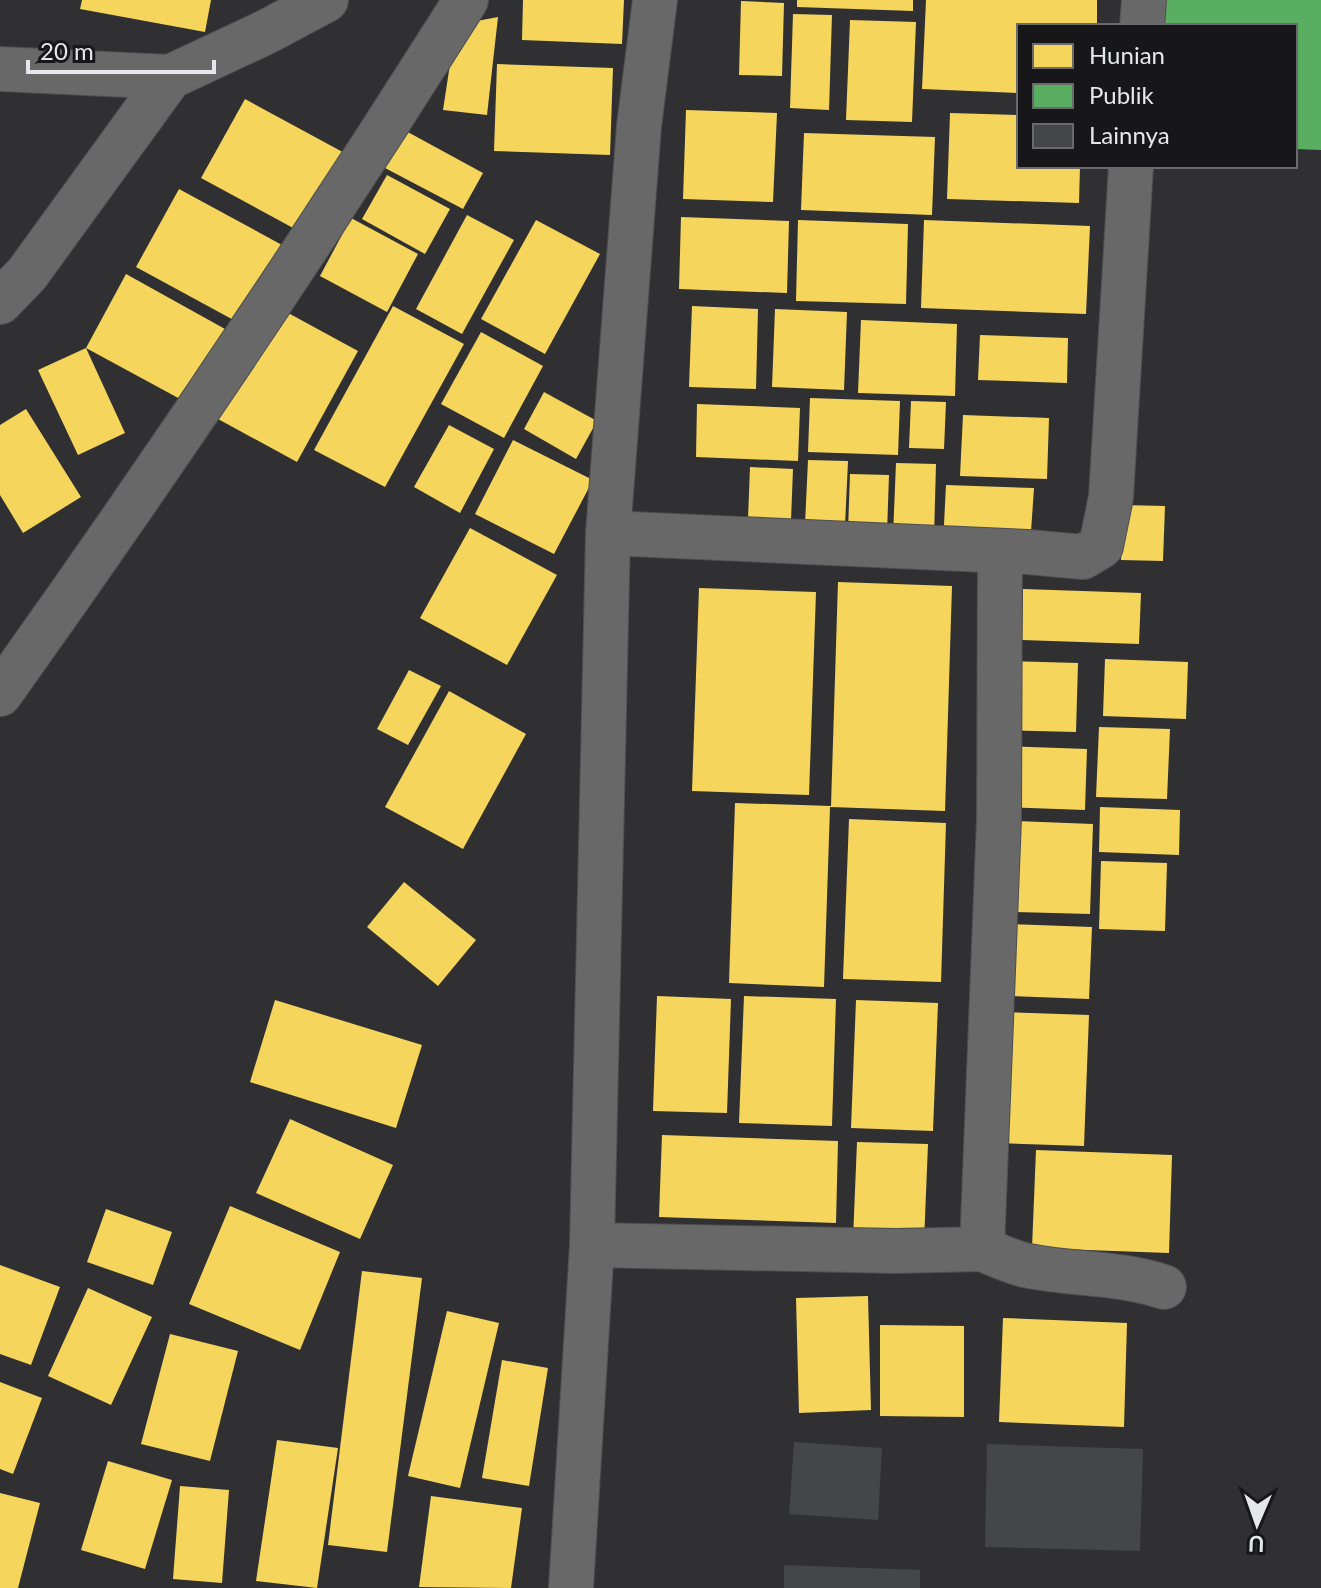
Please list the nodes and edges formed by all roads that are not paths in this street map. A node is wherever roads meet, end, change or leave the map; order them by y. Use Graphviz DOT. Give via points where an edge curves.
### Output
graph roads {
  1 [pos="326,0"];
  2 [pos="466,0"];
  3 [pos="655,0"];
  4 [pos="1144,0"];
  5 [pos="1142,24"];
  6 [pos="0,69"];
  7 [pos="170,77"];
  8 [pos="1131,168"];
  9 [pos="0,302"];
  10 [pos="608,533"];
  11 [pos="1000,552"];
  12 [pos="0,694"];
  13 [pos="592,1245"];
  14 [pos="982,1249"];
  15 [pos="1164,1287"];
  16 [pos="571,1588"];
  1 -- 7 [label="street"];
  2 -- 12 [label="street" via="303,255"];
  3 -- 10 [label="street" via="639,126"];
  4 -- 5 [label="street"];
  6 -- 7 [label="street"];
  7 -- 9 [label="street" via="27,274"];
  8 -- 11 [label="street" via="1111,497 1101,546 1083,557"];
  10 -- 11 [label="street"];
  10 -- 13 [label="street"];
  11 -- 14 [label="street" via="999,818"];
  13 -- 14 [label="street"];
  13 -- 16 [label="street"];
  14 -- 15 [label="street" via="1027,1266 1141,1279"];
}
